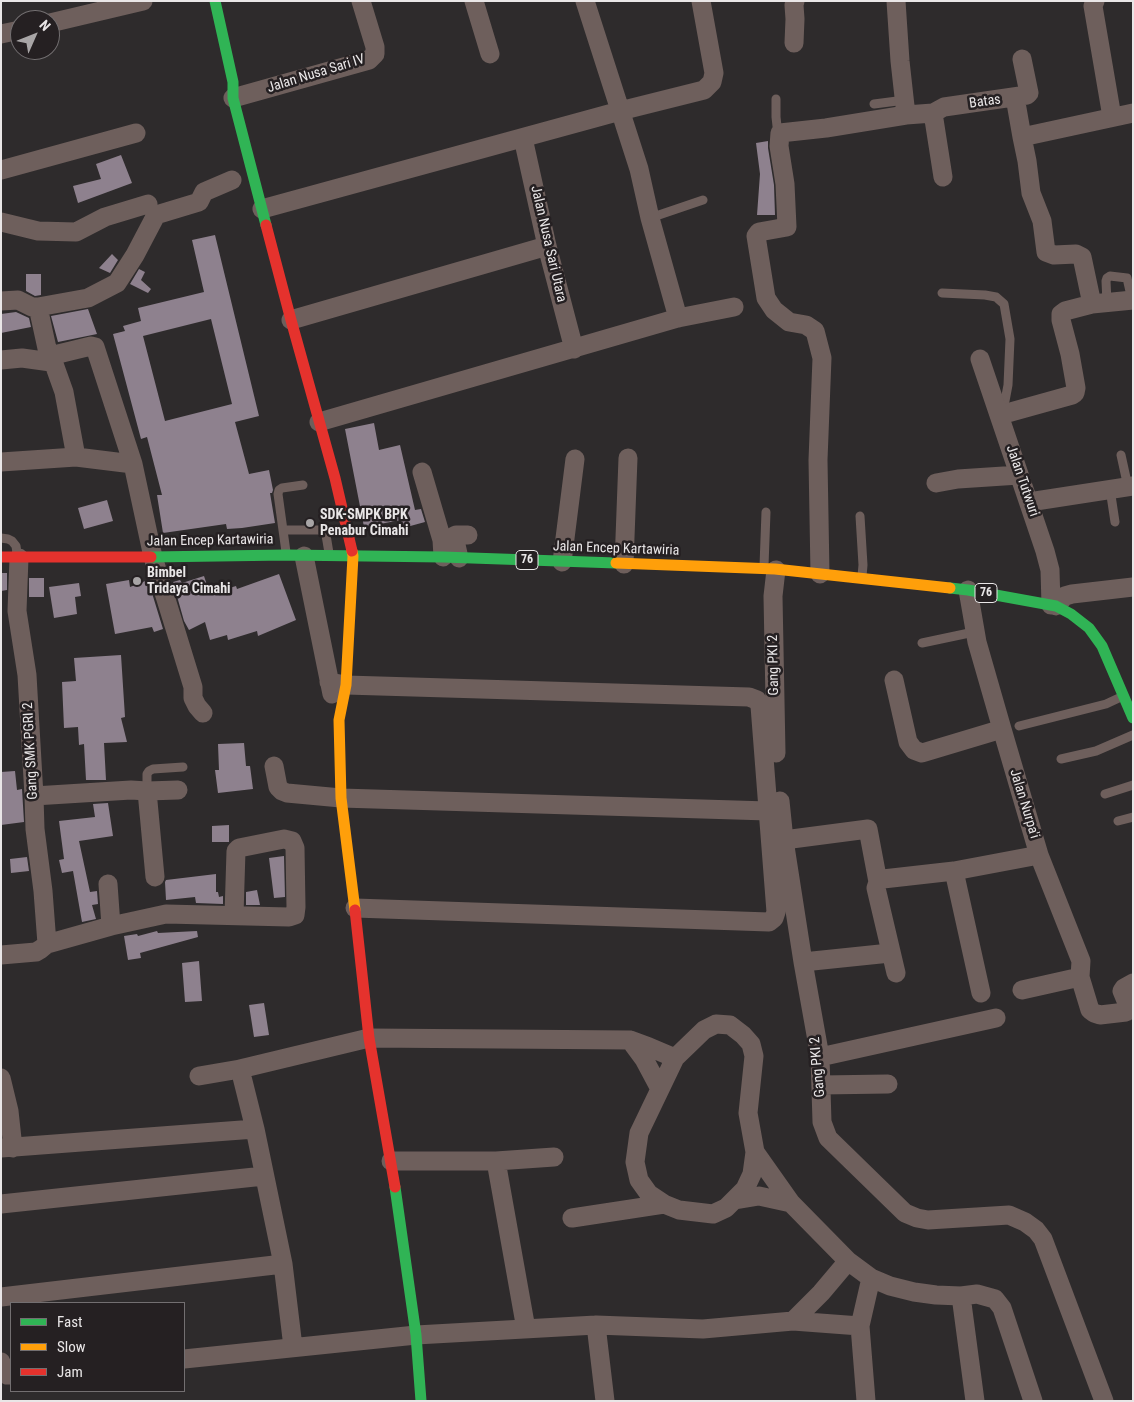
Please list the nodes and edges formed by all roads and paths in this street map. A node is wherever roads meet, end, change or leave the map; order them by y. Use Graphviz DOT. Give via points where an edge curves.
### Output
graph roads {
  1 [pos="142,1"];
  2 [pos="215,1"];
  3 [pos="361,1"];
  4 [pos="474,1"];
  5 [pos="585,1"];
  6 [pos="701,1"];
  7 [pos="794,1"];
  8 [pos="896,1"];
  9 [pos="1095,1"];
  10 [pos="60,21"];
  11 [pos="794,43"];
  12 [pos="490,54"];
  13 [pos="1022,59"];
  14 [pos="233,90"];
  15 [pos="1015,97"];
  16 [pos="776,98"];
  17 [pos="874,104"];
  18 [pos="906,108"];
  19 [pos="620,111"];
  20 [pos="1133,112"];
  21 [pos="934,113"];
  22 [pos="1112,117"];
  23 [pos="136,133"];
  24 [pos="780,133"];
  25 [pos="524,138"];
  26 [pos="1022,138"];
  27 [pos="1,170"];
  28 [pos="943,177"];
  29 [pos="232,180"];
  30 [pos="703,200"];
  31 [pos="148,204"];
  32 [pos="262,209"];
  33 [pos="650,218"];
  34 [pos="1,222"];
  35 [pos="547,246"];
  36 [pos="942,293"];
  37 [pos="1132,300"];
  38 [pos="1,301"];
  39 [pos="1100,303"];
  40 [pos="38,307"];
  41 [pos="734,308"];
  42 [pos="678,318"];
  43 [pos="291,320"];
  44 [pos="574,349"];
  45 [pos="980,359"];
  46 [pos="1,360"];
  47 [pos="999,414"];
  48 [pos="319,422"];
  49 [pos="1121,455"];
  50 [pos="76,456"];
  51 [pos="628,458"];
  52 [pos="575,460"];
  53 [pos="1,462"];
  54 [pos="133,464"];
  55 [pos="422,472"];
  56 [pos="1019,475"];
  57 [pos="936,483"];
  58 [pos="303,485"];
  59 [pos="1124,487"];
  60 [pos="1029,502"];
  61 [pos="766,512"];
  62 [pos="860,516"];
  63 [pos="1115,522"];
  64 [pos="284,530"];
  65 [pos="468,535"];
  66 [pos="1,538"];
  67 [pos="295,555"];
  68 [pos="330,556"];
  69 [pos="353,556"];
  70 [pos="153,557"];
  71 [pos="10,558"];
  72 [pos="451,558"];
  73 [pos="562,562"];
  74 [pos="624,564"];
  75 [pos="771,569"];
  76 [pos="820,574"];
  77 [pos="862,578"];
  78 [pos="1133,587"];
  79 [pos="968,590"];
  80 [pos="1053,605"];
  81 [pos="974,632"];
  82 [pos="922,643"];
  83 [pos="894,680"];
  84 [pos="337,684"];
  85 [pos="1123,696"];
  86 [pos="204,713"];
  87 [pos="1133,718"];
  88 [pos="339,720"];
  89 [pos="1010,728"];
  90 [pos="1133,735"];
  91 [pos="1061,759"];
  92 [pos="274,766"];
  93 [pos="183,767"];
  94 [pos="1133,785"];
  95 [pos="178,790"];
  96 [pos="147,791"];
  97 [pos="1106,794"];
  98 [pos="34,796"];
  99 [pos="341,798"];
  100 [pos="768,811"];
  101 [pos="1133,817"];
  102 [pos="1118,821"];
  103 [pos="784,840"];
  104 [pos="1039,855"];
  105 [pos="954,871"];
  106 [pos="155,877"];
  107 [pos="878,882"];
  108 [pos="108,884"];
  109 [pos="355,908"];
  110 [pos="234,915"];
  111 [pos="111,926"];
  112 [pos="47,944"];
  113 [pos="890,952"];
  114 [pos="1,955"];
  115 [pos="803,962"];
  116 [pos="896,972"];
  117 [pos="1080,977"];
  118 [pos="1133,983"];
  119 [pos="1022,990"];
  120 [pos="981,994"];
  121 [pos="996,1018"];
  122 [pos="369,1038"];
  123 [pos="630,1040"];
  124 [pos="820,1057"];
  125 [pos="675,1058"];
  126 [pos="240,1069"];
  127 [pos="199,1076"];
  128 [pos="1,1078"];
  129 [pos="888,1084"];
  130 [pos="821,1085"];
  131 [pos="660,1089"];
  132 [pos="255,1129"];
  133 [pos="7,1148"];
  134 [pos="755,1152"];
  135 [pos="554,1157"];
  136 [pos="391,1161"];
  137 [pos="496,1161"];
  138 [pos="264,1176"];
  139 [pos="735,1200"];
  140 [pos="791,1203"];
  141 [pos="1,1204"];
  142 [pos="664,1204"];
  143 [pos="572,1218"];
  144 [pos="848,1261"];
  145 [pos="283,1264"];
  146 [pos="871,1278"];
  147 [pos="961,1296"];
  148 [pos="1,1297"];
  149 [pos="793,1321"];
  150 [pos="596,1325"];
  151 [pos="860,1326"];
  152 [pos="526,1329"];
  153 [pos="416,1335"];
  154 [pos="293,1347"];
  155 [pos="185,1359"];
  156 [pos="1,1362"];
  157 [pos="10,1375"];
  158 [pos="421,1401"];
  159 [pos="605,1401"];
  160 [pos="866,1401"];
  161 [pos="975,1401"];
  162 [pos="1033,1401"];
  163 [pos="1104,1401"];
  1 -- 10 [label="street"];
  2 -- 14 [label="street"];
  3 -- 14 [label="street, Jalan Nusa Sari IV" via="375,47 369,60"];
  4 -- 12 [label="street"];
  5 -- 19 [label="street"];
  6 -- 19 [label="street" via="714,73 712,82 704,90"];
  7 -- 11 [label="street"];
  8 -- 18 [label="street"];
  9 -- 22 [label="street" via="1093,6"];
  13 -- 15 [label="street, Batas" via="1029,93"];
  14 -- 32 [label="street"];
  15 -- 21 [label="street, Batas" via="944,108"];
  15 -- 26 [label="street"];
  16 -- 24 [label="lane"];
  17 -- 18 [label="lane"];
  18 -- 21 [label="street, Batas"];
  18 -- 24 [label="street, Batas" via="826,128"];
  19 -- 25 [label="street"];
  19 -- 33 [label="street" via="639,169"];
  20 -- 22 [label="street"];
  21 -- 28 [label="street"];
  22 -- 26 [label="street"];
  23 -- 27 [label="street"];
  24 -- 76 [label="street" via="778,146 785,184 787,227 758,232 756,236 766,298 774,310 789,322 806,325 815,331 822,358 818,460"];
  25 -- 32 [label="street"];
  25 -- 35 [label="street, Jalan Nusa Sari Utara"];
  26 -- 39 [label="street" via="1031,193 1042,221 1046,252 1054,256 1076,254 1082,257"];
  29 -- 40 [label="street" via="204,192 199,202 156,215 117,283 88,298"];
  30 -- 33 [label="lane"];
  31 -- 34 [label="street" via="105,217 76,232 38,231"];
  32 -- 43 [label="street"];
  33 -- 42 [label="street"];
  35 -- 43 [label="street"];
  35 -- 44 [label="street, Jalan Nusa Sari Utara"];
  36 -- 47 [label="lane" via="985,295 996,297 1004,304 1010,338 1008,385"];
  37 -- 39 [label="street"];
  37 -- 39 [label="lane" via="1127,278 1110,276"];
  38 -- 40 [label="street" via="18,300"];
  39 -- 47 [label="street" via="1061,314 1075,393"];
  40 -- 54 [label="street" via="50,356 95,347"];
  41 -- 42 [label="street"];
  42 -- 44 [label="street"];
  43 -- 48 [label="street"];
  44 -- 48 [label="street"];
  45 -- 47 [label="street, Jalan Tutwuri"];
  46 -- 50 [label="street" via="22,358 54,364 64,392"];
  47 -- 56 [label="street, Jalan Tutwuri"];
  48 -- 69 [label="street"];
  49 -- 59 [label="lane"];
  50 -- 53 [label="street"];
  50 -- 54 [label="street"];
  51 -- 74 [label="street"];
  52 -- 73 [label="street"];
  54 -- 70 [label="street"];
  55 -- 72 [label="street" via="442,540"];
  56 -- 57 [label="street"];
  56 -- 60 [label="street, Jalan Tutwuri"];
  58 -- 64 [label="lane" via="279,490"];
  59 -- 60 [label="street"];
  59 -- 63 [label="lane"];
  60 -- 80 [label="street, Jalan Tutwuri" via="1050,570"];
  61 -- 75 [label="lane"];
  62 -- 77 [label="lane"];
  64 -- 67 [label="lane"];
  64 -- 68 [label="lane" via="323,532"];
  65 -- 72 [label="street" via="454,536"];
  66 -- 71 [label="lane" via="12,541 16,546"];
  67 -- 68 [label="street, Jalan Encep Kartawiria / 76"];
  67 -- 70 [label="street, Jalan Encep Kartawiria / 76"];
  67 -- 84 [label="street"];
  68 -- 69 [label="street, Jalan Encep Kartawiria / 76"];
  69 -- 72 [label="street, Jalan Encep Kartawiria / 76"];
  69 -- 84 [label="street"];
  70 -- 71 [label="street, Jalan Encep Kartawiria / 76"];
  70 -- 86 [label="street" via="193,687 193,698"];
  71 -- 98 [label="street, Gang SMK PGRI 2" via="27,675"];
  72 -- 73 [label="street, Jalan Encep Kartawiria / 76"];
  73 -- 74 [label="street, Jalan Encep Kartawiria / 76"];
  74 -- 75 [label="street, Jalan Encep Kartawiria / 76"];
  75 -- 76 [label="street, Jalan Encep Kartawiria / 76"];
  75 -- 103 [label="street, Gang PKI 2" via="775,751"];
  76 -- 77 [label="street, Jalan Encep Kartawiria / 76"];
  77 -- 79 [label="street, Jalan Encep Kartawiria / 76"];
  78 -- 80 [label="street" via="1072,594"];
  79 -- 80 [label="street, Jalan Encep Kartawiria / 76"];
  79 -- 81 [label="street, Jalan Nurpa'i"];
  80 -- 85 [label="street, Jalan Encep Kartawiria / 76" via="1072,614 1089,628 1102,646"];
  81 -- 82 [label="lane"];
  81 -- 89 [label="street, Jalan Nurpa'i"];
  83 -- 89 [label="street" via="908,742 914,750 922,753"];
  84 -- 88 [label="street"];
  84 -- 100 [label="street" via="750,697 760,706"];
  85 -- 87 [label="street, Jalan Encep Kartawiria / 76"];
  85 -- 89 [label="lane" via="1106,704"];
  88 -- 99 [label="street"];
  89 -- 104 [label="street, Jalan Nurpa'i"];
  90 -- 91 [label="lane" via="1096,751"];
  92 -- 99 [label="street" via="278,787 282,791"];
  93 -- 96 [label="lane" via="153,769 147,774"];
  94 -- 97 [label="lane"];
  95 -- 96 [label="street"];
  96 -- 98 [label="street"];
  96 -- 106 [label="street"];
  98 -- 112 [label="street, Gang SMK PGRI 2"];
  99 -- 100 [label="street"];
  99 -- 109 [label="street"];
  100 -- 109 [label="street" via="776,912 769,922"];
  101 -- 102 [label="lane"];
  103 -- 107 [label="street" via="868,829"];
  103 -- 115 [label="street, Gang PKI 2"];
  104 -- 105 [label="street"];
  104 -- 117 [label="street, Jalan Nurpa'i" via="1081,961"];
  105 -- 107 [label="street"];
  105 -- 120 [label="street"];
  107 -- 113 [label="street" via="876,888"];
  108 -- 111 [label="street"];
  109 -- 122 [label="street"];
  110 -- 110 [label="street" via="295,915 295,848 292,841 284,839 236,851"];
  110 -- 111 [label="street" via="166,914"];
  111 -- 112 [label="street"];
  112 -- 114 [label="street" via="36,952"];
  113 -- 115 [label="street"];
  113 -- 116 [label="street"];
  115 -- 124 [label="street, Gang PKI 2"];
  117 -- 118 [label="street, Jalan Nurpa'i" via="1090,1010 1100,1015 1128,1011 1122,991"];
  117 -- 119 [label="street"];
  121 -- 124 [label="street"];
  122 -- 123 [label="street"];
  122 -- 126 [label="street"];
  122 -- 136 [label="street"];
  123 -- 125 [label="street"];
  123 -- 131 [label="street"];
  124 -- 130 [label="street, Gang PKI 2"];
  125 -- 131 [label="street"];
  125 -- 134 [label="street" via="704,1030 716,1024 730,1025 743,1035 754,1056 748,1113"];
  126 -- 127 [label="street"];
  126 -- 132 [label="street"];
  128 -- 133 [label="street" via="9,1111"];
  129 -- 130 [label="street"];
  130 -- 163 [label="street, Gang PKI 2" via="822,1122 828,1138 905,1212 928,1220 1009,1215 1036,1230 1043,1239"];
  131 -- 142 [label="street" via="639,1133 635,1162 639,1180 649,1194"];
  132 -- 133 [label="street"];
  132 -- 138 [label="street"];
  134 -- 139 [label="street" via="752,1174 745,1190"];
  134 -- 140 [label="street"];
  135 -- 137 [label="street"];
  136 -- 137 [label="street"];
  136 -- 153 [label="street"];
  137 -- 152 [label="street"];
  138 -- 141 [label="street"];
  138 -- 145 [label="street"];
  139 -- 140 [label="street" via="758,1196"];
  139 -- 142 [label="street" via="713,1214 679,1210"];
  140 -- 144 [label="street"];
  142 -- 143 [label="street"];
  144 -- 146 [label="street"];
  144 -- 149 [label="street"];
  145 -- 148 [label="street"];
  145 -- 154 [label="street"];
  146 -- 147 [label="street" via="914,1292"];
  146 -- 151 [label="street"];
  147 -- 161 [label="street"];
  147 -- 162 [label="street" via="977,1294 995,1299 1002,1308"];
  149 -- 150 [label="street" via="703,1330"];
  149 -- 151 [label="street"];
  150 -- 152 [label="street"];
  150 -- 159 [label="street"];
  151 -- 160 [label="street"];
  152 -- 153 [label="street"];
  153 -- 154 [label="street"];
  153 -- 158 [label="street"];
  154 -- 155 [label="street"];
  156 -- 157 [label="street" via="3,1370"];
}
